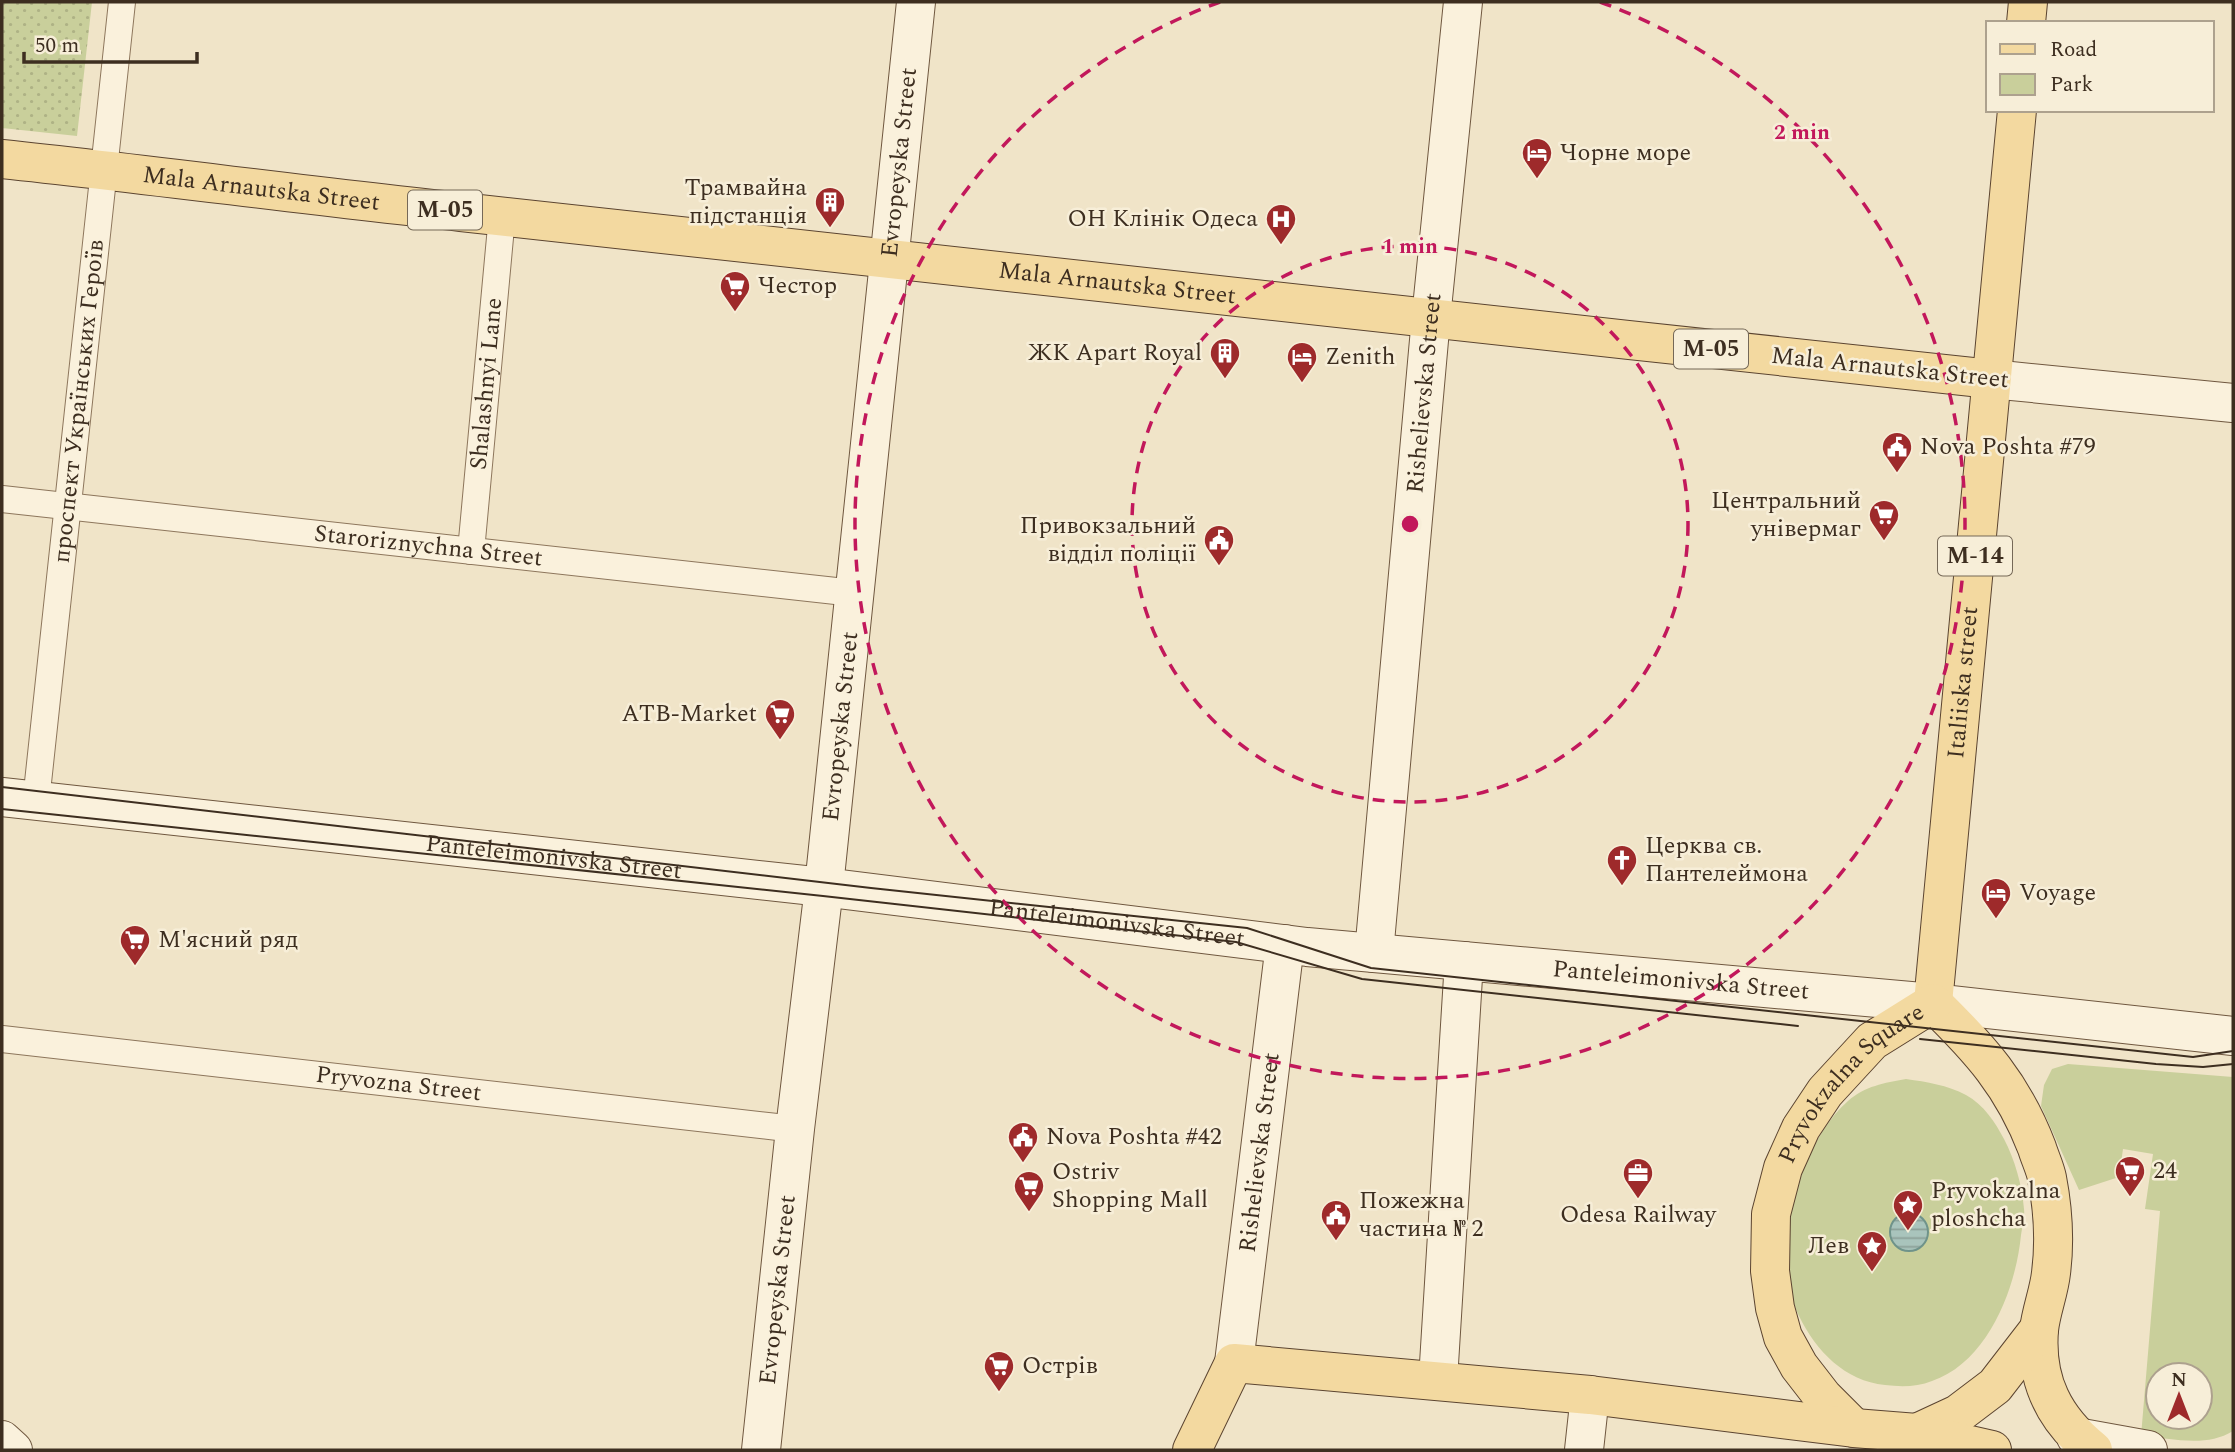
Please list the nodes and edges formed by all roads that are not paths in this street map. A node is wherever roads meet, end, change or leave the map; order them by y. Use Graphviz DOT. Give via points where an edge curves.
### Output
graph roads {
  1 [pos="122,2"];
  2 [pos="916,2"];
  3 [pos="1463,2"];
  4 [pos="2028,2"];
  5 [pos="2026,21"];
  6 [pos="2017,112"];
  7 [pos="2,159"];
  8 [pos="106,170"];
  9 [pos="502,216"];
  10 [pos="889,258"];
  11 [pos="1431,318"];
  12 [pos="1992,379"];
  13 [pos="2233,403"];
  14 [pos="2,499"];
  15 [pos="69,507"];
  16 [pos="471,551"];
  17 [pos="854,593"];
  18 [pos="19,799"];
  19 [pos="823,887"];
  20 [pos="1285,944"];
  21 [pos="1374,953"];
  22 [pos="1464,961"];
  23 [pos="1933,1003"];
  24 [pos="2233,1036"];
  25 [pos="2,1039"];
  26 [pos="795,1129"];
  27 [pos="2039,1329"];
  28 [pos="1234,1363"];
  29 [pos="1438,1380"];
  30 [pos="1590,1395"];
  31 [pos="1854,1428"];
  32 [pos="1917,1433"];
  33 [pos="2,1440"];
  34 [pos="2085,1444"];
  35 [pos="13,1450"];
  36 [pos="761,1450"];
  37 [pos="1192,1450"];
  38 [pos="1584,1450"];
  39 [pos="1992,1450"];
  40 [pos="2148,1450"];
  1 -- 8 [label="street, проспект Українських Героїв"];
  2 -- 10 [label="main road, Evropeyska Street"];
  3 -- 11 [label="main road, Rishelievska Street"];
  4 -- 5 [label="main road"];
  6 -- 12 [label="main road, Italiiska street / М-14"];
  7 -- 8 [label="main road, Mala Arnautska Street / М-05"];
  8 -- 9 [label="main road, Mala Arnautska Street / М-05"];
  8 -- 15 [label="street, проспект Українських Героїв"];
  9 -- 10 [label="main road, Mala Arnautska Street / М-05"];
  9 -- 16 [label="street, Shalashnyi Lane"];
  10 -- 11 [label="main road, Mala Arnautska Street / М-05"];
  10 -- 17 [label="main road, Evropeyska Street"];
  11 -- 12 [label="main road, Mala Arnautska Street / М-05"];
  11 -- 21 [label="main road, Rishelievska Street"];
  12 -- 13 [label="main road, Mala Arnautska Street / М-05"];
  12 -- 23 [label="main road, Italiiska street / М-14"];
  14 -- 15 [label="street, Staroriznychna Street"];
  15 -- 16 [label="street, Staroriznychna Street"];
  15 -- 18 [label="street, проспект Українських Героїв"];
  16 -- 17 [label="street, Staroriznychna Street"];
  17 -- 19 [label="main road, Evropeyska Street"];
  18 -- 19 [label="main road, Panteleimonivska Street"];
  19 -- 20 [label="main road, Panteleimonivska Street"];
  19 -- 26 [label="main road, Evropeyska Street"];
  20 -- 21 [label="main road, Panteleimonivska Street"];
  20 -- 28 [label="main road, Rishelievska Street"];
  21 -- 22 [label="main road, Panteleimonivska Street"];
  22 -- 23 [label="main road, Panteleimonivska Street"];
  22 -- 29 [label="main road"];
  23 -- 24 [label="main road, Panteleimonivska Street"];
  23 -- 27 [label="main road, Pryvokzalna Square" via="1977,1046 2006,1084 2029,1126 2047,1175 2054,1223 2051,1273"];
  23 -- 31 [label="main road, Pryvokzalna Square" via="1872,1041 1825,1093 1801,1128 1783,1168 1771,1214 1770,1271 1783,1337 1822,1397"];
  25 -- 26 [label="street, Pryvozna Street"];
  26 -- 36 [label="main road, Evropeyska Street"];
  27 -- 32 [label="main road, Pryvokzalna Square" via="1996,1386 1958,1414"];
  27 -- 34 [label="main road, Pryvokzalna Square" via="2042,1376 2050,1401 2064,1424"];
  28 -- 29 [label="main road, Pryvokzalna Square"];
  28 -- 37 [label="main road"];
  29 -- 30 [label="main road, Pryvokzalna Square"];
  30 -- 31 [label="main road, Pryvokzalna Square"];
  30 -- 38 [label="main road"];
  31 -- 32 [label="main road, Pryvokzalna Square"];
  32 -- 39 [label="main road, Pryvokzalna Square"];
  33 -- 35 [label="main road"];
  34 -- 40 [label="main road"];
}
